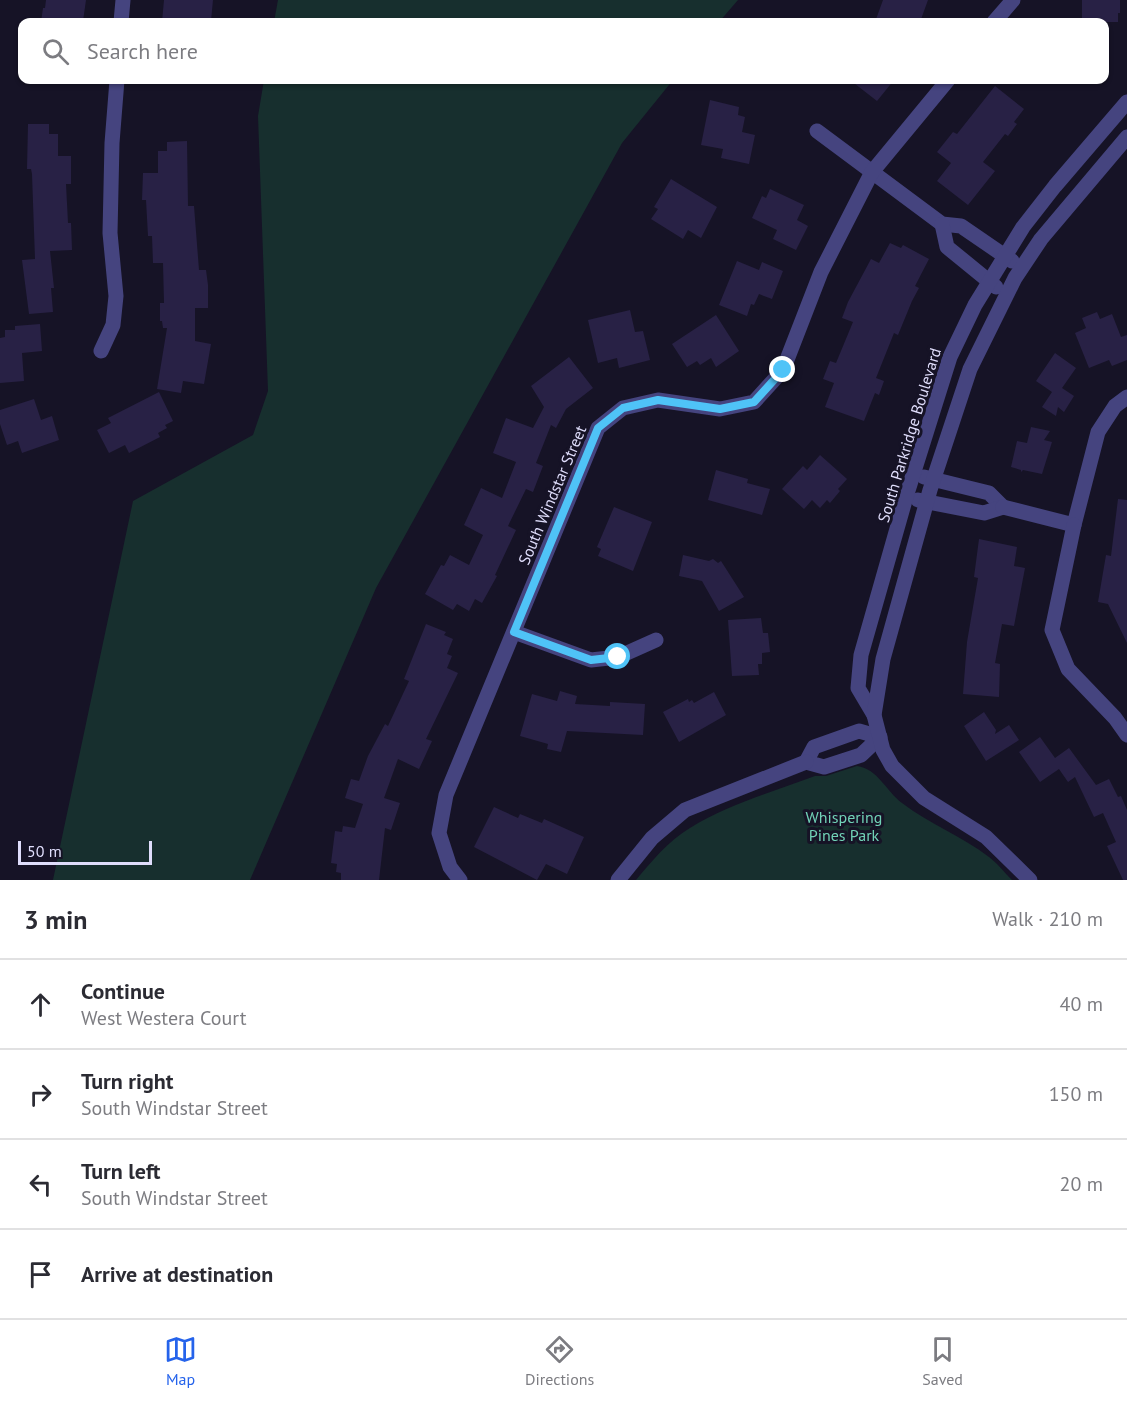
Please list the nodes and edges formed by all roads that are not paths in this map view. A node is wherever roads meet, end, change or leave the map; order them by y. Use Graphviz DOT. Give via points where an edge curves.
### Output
graph roads {
  1 [pos="123,0"];
  2 [pos="1013,0"];
  3 [pos="121,18"];
  4 [pos="997,18"];
  5 [pos="117,84"];
  6 [pos="945,84"];
  7 [pos="1127,102"];
  8 [pos="1115,117"];
  9 [pos="1127,130"];
  10 [pos="817,131"];
  11 [pos="1127,137"];
  12 [pos="872,172"];
  13 [pos="942,224"];
  14 [pos="1005,256"];
  15 [pos="1022,268"];
  16 [pos="989,281"];
  17 [pos="1007,295"];
  18 [pos="101,351"];
  19 [pos="1127,397"];
  20 [pos="913,475"];
  21 [pos="933,480"];
  22 [pos="906,497"];
  23 [pos="927,502"];
  24 [pos="1003,507"];
  25 [pos="1074,525"];
  26 [pos="514,632"];
  27 [pos="656,640"];
  28 [pos="874,715"];
  29 [pos="1127,735"];
  30 [pos="880,737"];
  31 [pos="806,762"];
  32 [pos="460,880"];
  33 [pos="618,880"];
  34 [pos="1030,880"];
  1 -- 3 [label="street"];
  2 -- 4 [label="street"];
  5 -- 18 [label="street" via="110,233 116,296 113,325"];
  6 -- 12 [label="street, South Windstar Street"];
  7 -- 8 [label="street, South Parkridge Boulevard"];
  8 -- 9 [label="street"];
  8 -- 14 [label="street, South Parkridge Boulevard" via="1055,186"];
  10 -- 12 [label="street"];
  11 -- 15 [label="street, South Parkridge Boulevard" via="1072,200"];
  12 -- 13 [label="street"];
  12 -- 26 [label="street, South Windstar Street" via="821,272 783,370 754,402 720,409 658,400 623,408 598,428"];
  13 -- 14 [label="street" via="961,226"];
  13 -- 16 [label="street" via="947,247"];
  14 -- 15 [label="street"];
  14 -- 16 [label="street, South Parkridge Boulevard"];
  15 -- 17 [label="street, South Parkridge Boulevard"];
  16 -- 17 [label="street"];
  16 -- 20 [label="street, South Parkridge Boulevard" via="950,357"];
  17 -- 21 [label="street, South Parkridge Boulevard" via="970,369"];
  19 -- 25 [label="street" via="1115,406 1098,432"];
  20 -- 21 [label="street"];
  20 -- 22 [label="street, South Parkridge Boulevard"];
  21 -- 23 [label="street, South Parkridge Boulevard"];
  21 -- 24 [label="street" via="988,493"];
  22 -- 23 [label="street"];
  22 -- 28 [label="street, South Parkridge Boulevard" via="861,655 858,688"];
  23 -- 24 [label="street" via="984,513"];
  23 -- 28 [label="street, South Parkridge Boulevard" via="883,659"];
  24 -- 25 [label="street"];
  25 -- 29 [label="street" via="1052,630 1068,669"];
  26 -- 27 [label="street" via="591,660 618,657"];
  26 -- 32 [label="street, South Windstar Street" via="446,795 439,833 450,867"];
  28 -- 30 [label="street, South Parkridge Boulevard"];
  30 -- 31 [label="street" via="861,755 824,767"];
  30 -- 31 [label="street" via="860,731 814,747"];
  30 -- 34 [label="street, South Parkridge Boulevard" via="892,766 924,798 986,837"];
  31 -- 33 [label="street" via="685,810 652,838"];
}
